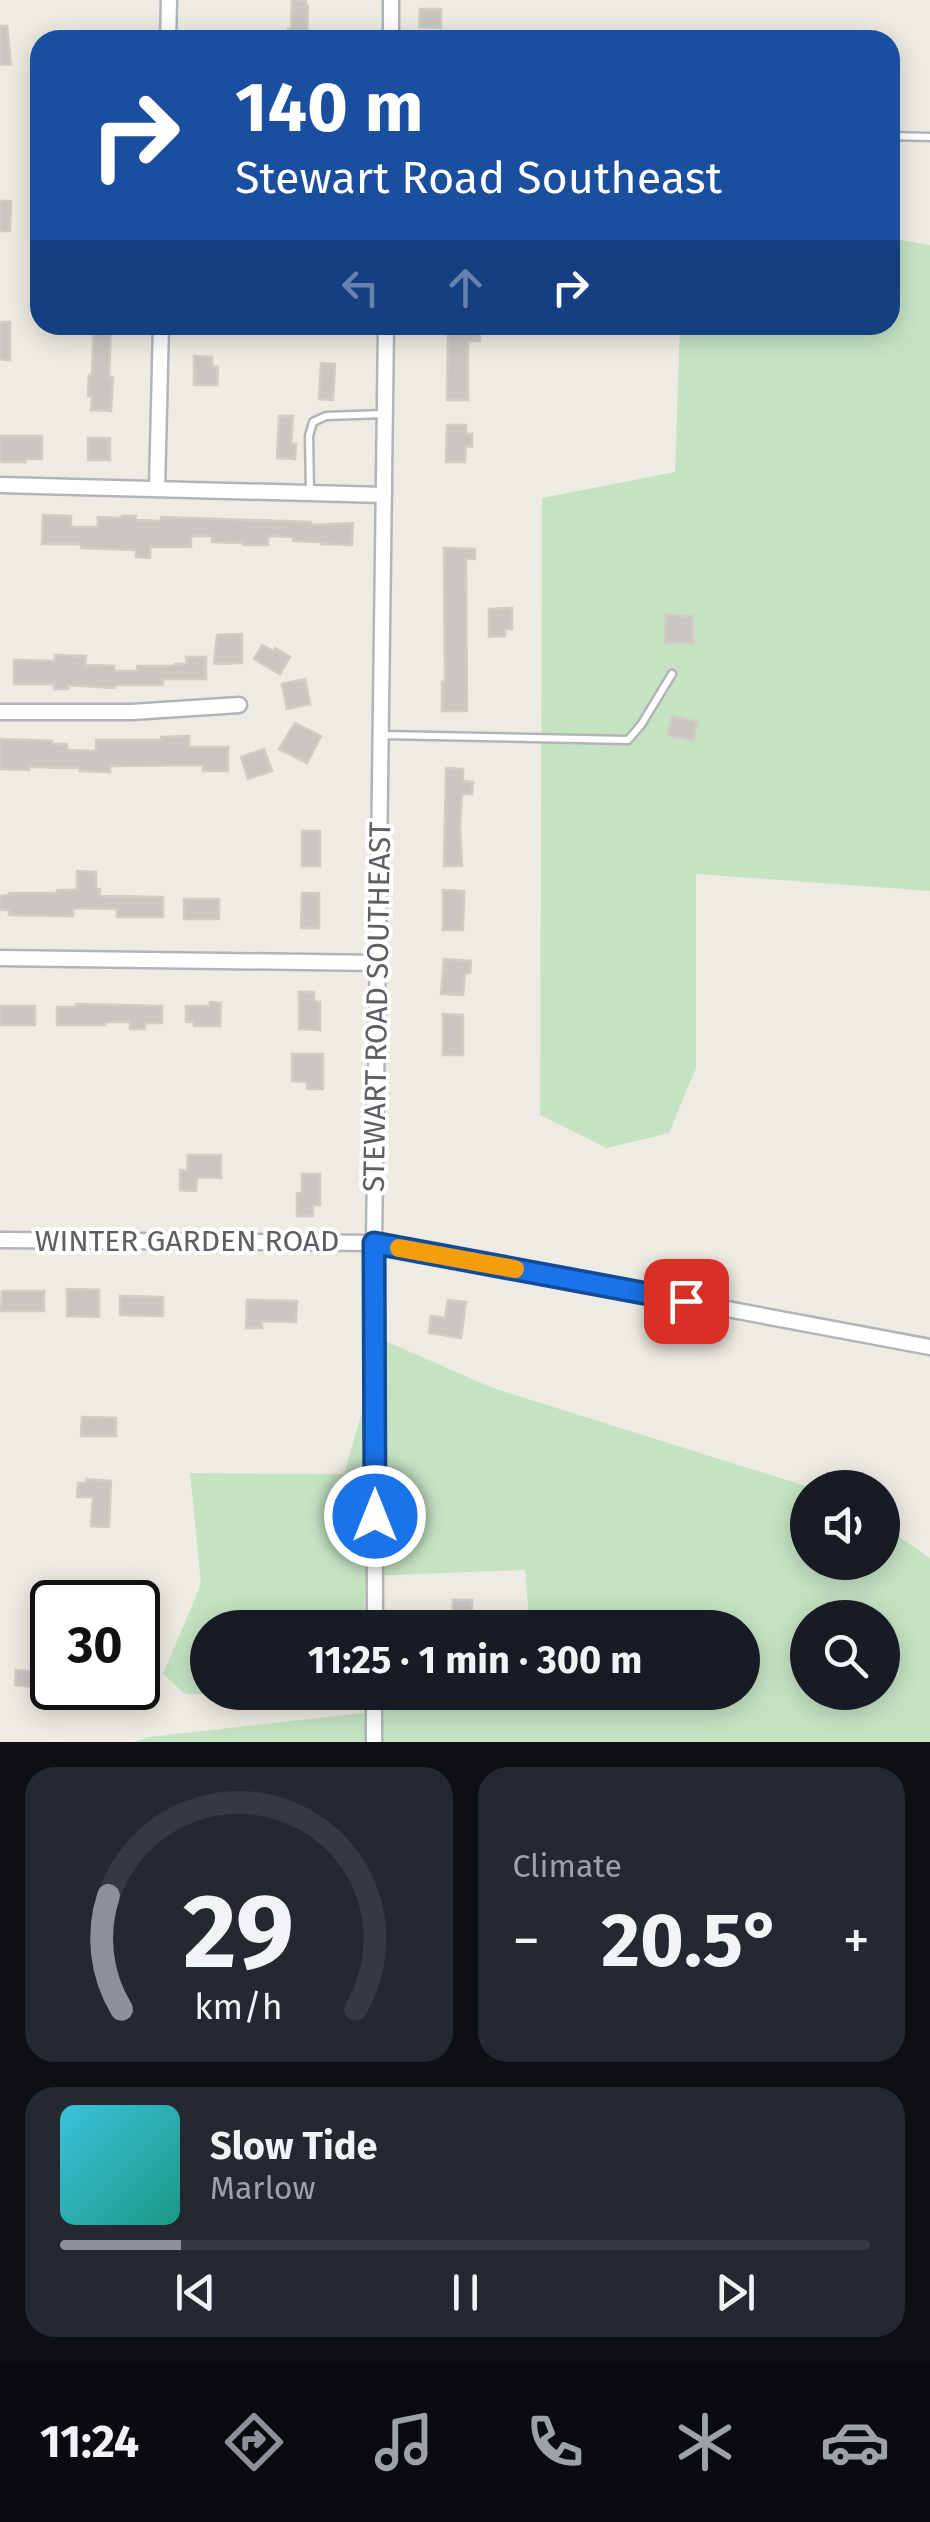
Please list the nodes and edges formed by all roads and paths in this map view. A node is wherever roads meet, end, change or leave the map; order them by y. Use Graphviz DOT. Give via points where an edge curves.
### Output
graph roads {
  1 [pos="169,0"];
  2 [pos="392,0"];
  3 [pos="168,30"];
  4 [pos="391,30"];
  5 [pos="900,136"];
  6 [pos="930,137"];
  7 [pos="162,335"];
  8 [pos="386,335"];
  9 [pos="385,414"];
  10 [pos="0,485"];
  11 [pos="158,489"];
  12 [pos="310,493"];
  13 [pos="384,495"];
  14 [pos="672,674"];
  15 [pos="239,704"];
  16 [pos="0,712"];
  17 [pos="381,735"];
  18 [pos="0,958"];
  19 [pos="378,964"];
  20 [pos="0,1240"];
  21 [pos="374,1243"];
  22 [pos="930,1347"];
  23 [pos="375,1610"];
  24 [pos="374,1710"];
  25 [pos="374,1742"];
  1 -- 3 [label="street"];
  2 -- 4 [label="street"];
  5 -- 6 [label="lane"];
  7 -- 11 [label="street"];
  8 -- 9 [label="street, STEWART ROAD SOUTHEAST"];
  9 -- 12 [label="lane" via="313,422"];
  9 -- 13 [label="street, STEWART ROAD SOUTHEAST"];
  10 -- 11 [label="street"];
  11 -- 12 [label="street"];
  12 -- 13 [label="street"];
  13 -- 17 [label="street, STEWART ROAD SOUTHEAST"];
  14 -- 17 [label="lane" via="628,740"];
  15 -- 16 [label="street"];
  17 -- 19 [label="street, STEWART ROAD SOUTHEAST"];
  18 -- 19 [label="street"];
  19 -- 21 [label="street, STEWART ROAD SOUTHEAST"];
  20 -- 21 [label="street, WINTER GARDEN ROAD"];
  21 -- 22 [label="street"];
  21 -- 23 [label="street, STEWART ROAD SOUTHEAST"];
  24 -- 25 [label="street"];
}
